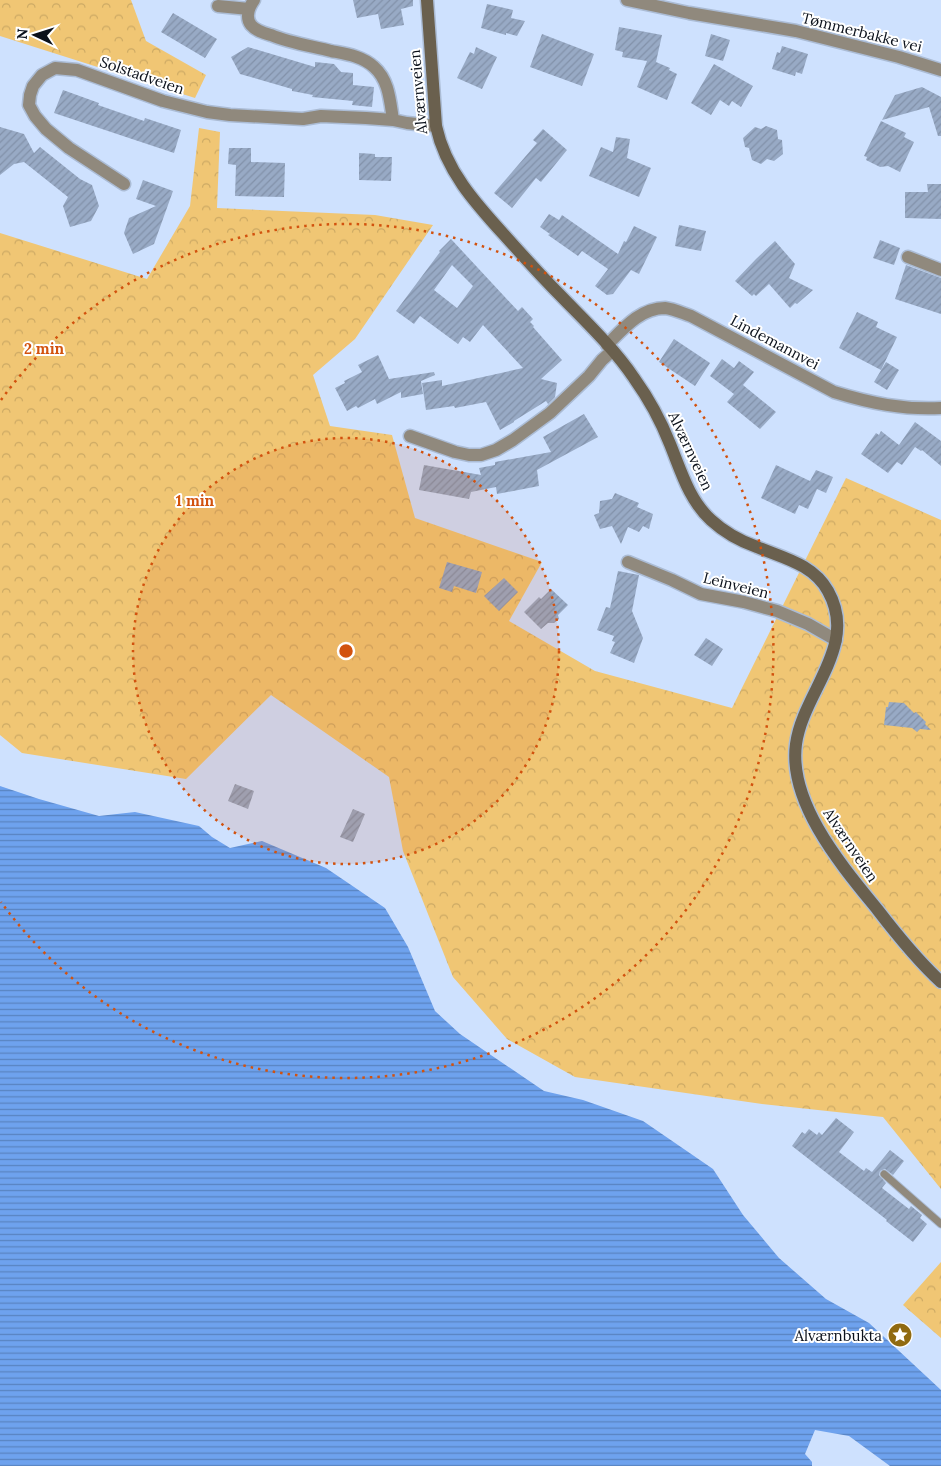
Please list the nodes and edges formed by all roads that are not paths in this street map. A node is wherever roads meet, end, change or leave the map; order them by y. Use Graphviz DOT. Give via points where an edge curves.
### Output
graph roads {
  1 [pos="427,0"];
  2 [pos="627,0"];
  3 [pos="251,5"];
  4 [pos="218,6"];
  5 [pos="941,70"];
  6 [pos="393,120"];
  7 [pos="436,126"];
  8 [pos="124,184"];
  9 [pos="908,258"];
  10 [pos="941,270"];
  11 [pos="609,348"];
  12 [pos="941,408"];
  13 [pos="410,436"];
  14 [pos="628,562"];
  15 [pos="836,640"];
  16 [pos="941,982"];
  17 [pos="884,1174"];
  18 [pos="941,1224"];
  1 -- 7 [label="main road, Alværnveien"];
  2 -- 5 [label="street, Tømmerbakke vei" via="796,32"];
  3 -- 4 [label="street"];
  3 -- 6 [label="street" via="248,18 258,30 369,63 387,86"];
  6 -- 7 [label="street, Solstadveien"];
  6 -- 8 [label="street, Solstadveien" via="222,114 163,101 77,70 55,68 42,75 30,95 29,105 35,116 69,148"];
  7 -- 11 [label="main road, Alværnveien" via="446,157 470,196"];
  9 -- 10 [label="street"];
  11 -- 12 [label="street, Lindemannvei" via="639,315 665,308 691,316 834,392 892,407"];
  11 -- 13 [label="street, Lindemannvei" via="589,376 550,413 496,450 469,455"];
  11 -- 15 [label="main road, Alværnveien" via="653,407 691,494 704,513 735,538 796,562 816,575 828,590 834,605"];
  14 -- 15 [label="street, Leinveien" via="701,594 777,612"];
  15 -- 16 [label="main road, Alværnveien" via="828,667 799,730 795,764 798,779 812,816 850,876 911,952"];
  17 -- 18 [label="lane"];
}
